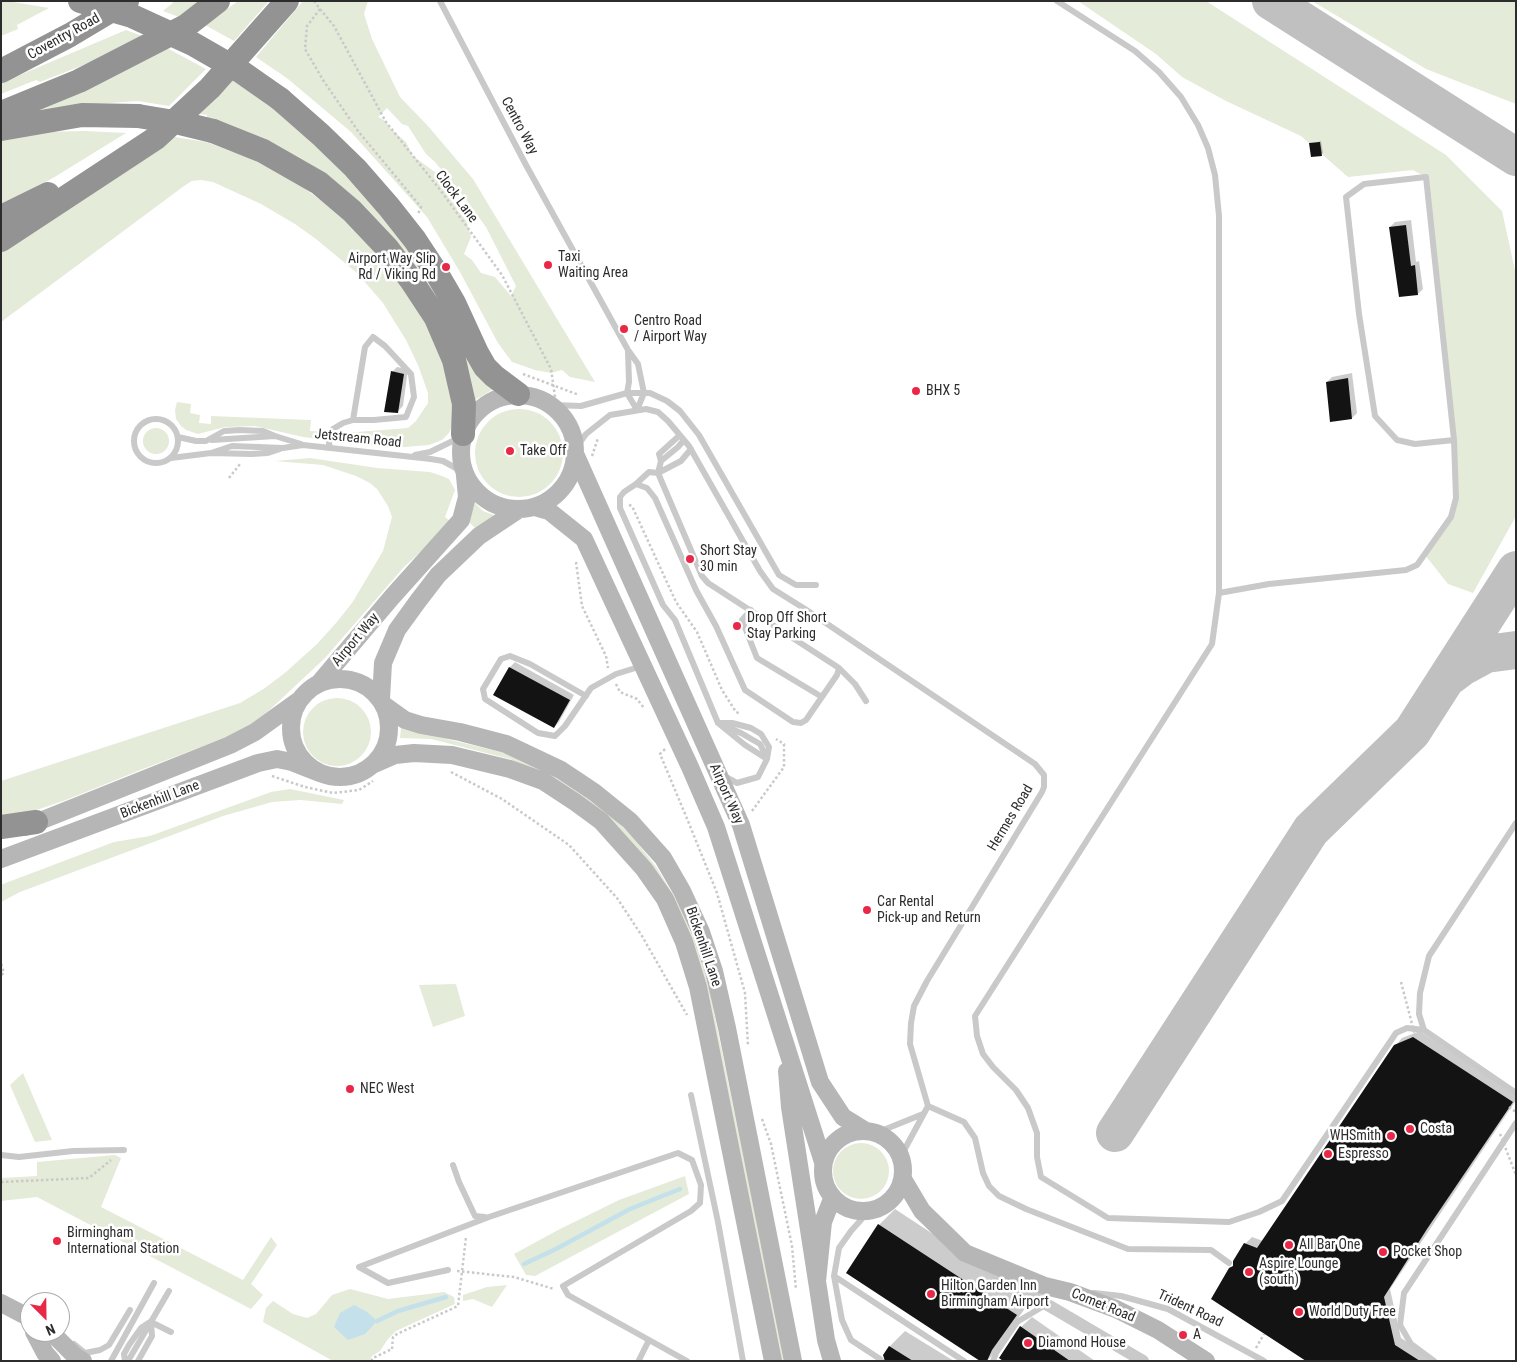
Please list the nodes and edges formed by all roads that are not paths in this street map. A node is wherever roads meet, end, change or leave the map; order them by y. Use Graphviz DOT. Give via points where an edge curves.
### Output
graph roads {
  1 [pos="80,1"];
  2 [pos="126,1"];
  3 [pos="218,1"];
  4 [pos="287,1"];
  5 [pos="440,1"];
  6 [pos="1056,1"];
  7 [pos="1,55"];
  8 [pos="1,70"];
  9 [pos="1,113"];
  10 [pos="1,129"];
  11 [pos="156,138"];
  12 [pos="1,218"];
  13 [pos="1,240"];
  14 [pos="628,350"];
  15 [pos="627,393"];
  16 [pos="644,393"];
  17 [pos="518,394"];
  18 [pos="553,406"];
  19 [pos="637,410"];
  20 [pos="353,420"];
  21 [pos="462,436"];
  22 [pos="178,437"];
  23 [pos="682,437"];
  24 [pos="1454,440"];
  25 [pos="303,445"];
  26 [pos="330,448"];
  27 [pos="691,449"];
  28 [pos="576,452"];
  29 [pos="409,457"];
  30 [pos="169,459"];
  31 [pos="658,473"];
  32 [pos="464,474"];
  33 [pos="636,484"];
  34 [pos="526,508"];
  35 [pos="708,583"];
  36 [pos="816,585"];
  37 [pos="696,590"];
  38 [pos="1219,593"];
  39 [pos="751,610"];
  40 [pos="644,666"];
  41 [pos="838,668"];
  42 [pos="320,682"];
  43 [pos="586,696"];
  44 [pos="822,697"];
  45 [pos="298,701"];
  46 [pos="866,701"];
  47 [pos="382,702"];
  48 [pos="718,723"];
  49 [pos="767,759"];
  50 [pos="716,772"];
  51 [pos="320,773"];
  52 [pos="374,773"];
  53 [pos="36,822"];
  54 [pos="1516,823"];
  55 [pos="1,827"];
  56 [pos="1,836"];
  57 [pos="1,860"];
  58 [pos="1424,1030"];
  59 [pos="785,1040"];
  60 [pos="1516,1093"];
  61 [pos="691,1095"];
  62 [pos="928,1106"];
  63 [pos="923,1114"];
  64 [pos="1516,1123"];
  65 [pos="870,1132"];
  66 [pos="124,1150"];
  67 [pos="1,1155"];
  68 [pos="901,1156"];
  69 [pos="823,1162"];
  70 [pos="453,1165"];
  71 [pos="903,1179"];
  72 [pos="832,1198"];
  73 [pos="869,1212"];
  74 [pos="489,1217"];
  75 [pos="965,1253"];
  76 [pos="1229,1264"];
  77 [pos="448,1270"];
  78 [pos="834,1276"];
  79 [pos="817,1281"];
  80 [pos="154,1283"];
  81 [pos="169,1291"];
  82 [pos="1070,1292"];
  83 [pos="1047,1304"];
  84 [pos="130,1310"];
  85 [pos="151,1322"];
  86 [pos="171,1332"];
  87 [pos="70,1340"];
  88 [pos="649,1340"];
  89 [pos="39,1342"];
  90 [pos="61,1342"];
  91 [pos="46,1357"];
  92 [pos="880,1359"];
  93 [pos="84,1361"];
  94 [pos="110,1361"];
  95 [pos="126,1361"];
  96 [pos="138,1361"];
  97 [pos="640,1361"];
  98 [pos="687,1361"];
  99 [pos="743,1361"];
  100 [pos="773,1361"];
  101 [pos="792,1361"];
  102 [pos="832,1361"];
  103 [pos="964,1361"];
  104 [pos="993,1361"];
  105 [pos="1143,1361"];
  106 [pos="1206,1361"];
  107 [pos="1264,1361"];
  108 [pos="1434,1361"];
  1 -- 17 [label="highway, bridge" via="132,16 193,44 280,99 321,135 356,168 415,240 454,303 485,366"];
  2 -- 7 [label="highway"];
  2 -- 8 [label="highway, Coventry Road" via="70,35"];
  3 -- 9 [label="highway" via="186,26 79,81"];
  4 -- 11 [label="highway" via="210,88"];
  5 -- 14 [label="lane, Centro Way" via="479,79"];
  6 -- 38 [label="lane" via="1135,51 1159,72 1181,97 1208,148 1220,216"];
  10 -- 21 [label="highway, bridge" via="82,115 138,116 180,123 213,131 263,152 319,183 352,211 387,248 436,318 454,360 464,404"];
  11 -- 12 [label="highway"];
  11 -- 13 [label="highway"];
  14 -- 15 [label="lane"];
  14 -- 16 [label="lane, Centro Way" via="638,364"];
  15 -- 16 [label="lane"];
  15 -- 18 [label="lane" via="581,406"];
  15 -- 19 [label="lane"];
  16 -- 19 [label="lane"];
  16 -- 36 [label="lane" via="667,401 680,411 700,436 779,575 796,585"];
  17 -- 18 [label="street" via="538,397"];
  17 -- 21 [label="street" via="495,398 482,406"];
  18 -- 28 [label="street" via="570,425"];
  19 -- 23 [label="lane, Hermes Road" via="658,412"];
  19 -- 28 [label="lane" via="610,416 586,434"];
  20 -- 20 [label="lane" via="365,347 373,337 411,374 414,397 406,417"];
  20 -- 26 [label="lane" via="333,429 328,437"];
  21 -- 29 [label="lane, Jetstream Road" via="430,452"];
  21 -- 32 [label="street" via="460,456"];
  22 -- 25 [label="lane" via="196,442 240,430 263,432"];
  22 -- 30 [label="lane" via="177,449"];
  22 -- 30 [label="lane" via="169,423 154,419 142,424 135,434 134,445 141,457 154,463"];
  23 -- 27 [label="lane, Hermes Road"];
  23 -- 31 [label="lane" via="678,448 661,461"];
  24 -- 24 [label="lane" via="1415,444 1397,440 1375,416 1346,197 1364,184 1426,177"];
  24 -- 38 [label="lane" via="1456,498 1451,517 1417,565 1406,570 1269,584"];
  25 -- 26 [label="lane, Jetstream Road"];
  25 -- 30 [label="lane" via="283,448 232,446 211,453"];
  26 -- 29 [label="lane, Jetstream Road"];
  27 -- 31 [label="lane" via="681,461"];
  27 -- 62 [label="lane, Hermes Road" via="773,589 1035,764 1044,775 1042,792 914,1006 910,1044"];
  28 -- 34 [label="street" via="571,476 559,492 547,502"];
  28 -- 50 [label="street, Airport Way"];
  29 -- 32 [label="lane, Jetstream Road" via="444,461"];
  31 -- 33 [label="lane" via="650,472"];
  31 -- 35 [label="lane" via="702,576"];
  32 -- 34 [label="street" via="480,496 498,506"];
  32 -- 42 [label="street, Airport Way" via="467,497 461,520"];
  33 -- 37 [label="lane" via="647,488 654,498"];
  33 -- 48 [label="lane" via="620,497 620,508 663,605 675,620"];
  34 -- 40 [label="street, Airport Way" via="549,511 584,539"];
  34 -- 47 [label="street, Airport Way" via="479,536 438,576 418,601 397,630 383,663"];
  35 -- 37 [label="lane"];
  35 -- 39 [label="lane"];
  37 -- 44 [label="lane" via="745,690 793,722 801,723"];
  38 -- 58 [label="lane" via="1212,644 975,1016 983,1054 1028,1108 1037,1133 1041,1177 1108,1218 1230,1222 1282,1201 1396,1033 1407,1028"];
  39 -- 41 [label="lane"];
  39 -- 44 [label="lane" via="742,620 757,658"];
  40 -- 43 [label="lane" via="612,676 591,688"];
  40 -- 59 [label="street, Airport Way" via="716,827"];
  41 -- 44 [label="lane" via="837,675"];
  41 -- 46 [label="lane" via="855,684"];
  42 -- 45 [label="street"];
  42 -- 47 [label="street" via="333,679 360,682"];
  43 -- 43 [label="lane" via="555,736 538,733 485,699 483,689 502,659 510,656"];
  45 -- 51 [label="street" via="290,728 293,742 308,766"];
  45 -- 53 [label="street, Bickenhill Lane" via="255,732 230,745"];
  47 -- 52 [label="street" via="390,731"];
  47 -- 101 [label="street, Bickenhill Lane" via="405,720 506,744 561,770 630,821 663,858 701,932 714,972"];
  48 -- 49 [label="lane"];
  48 -- 49 [label="lane" via="732,723 761,734 769,747"];
  49 -- 50 [label="lane" via="758,777 737,783"];
  50 -- 65 [label="street, Airport Way" via="741,825 820,1082 843,1117"];
  51 -- 52 [label="street" via="347,777"];
  51 -- 57 [label="street, Bickenhill Lane" via="277,759 258,763"];
  52 -- 100 [label="street, Bickenhill Lane" via="395,755 414,753 452,755 544,781 575,802 622,843 665,899 684,942 698,987"];
  53 -- 55 [label="highway"];
  53 -- 56 [label="street, Bickenhill Lane"];
  54 -- 58 [label="lane" via="1429,956 1420,993 1419,1014"];
  58 -- 60 [label="lane"];
  59 -- 69 [label="street, Airport Way"];
  59 -- 79 [label="street" via="790,1107"];
  61 -- 99 [label="lane"];
  62 -- 63 [label="lane"];
  62 -- 76 [label="lane" via="964,1122 975,1138 982,1173 999,1196 1128,1248 1212,1250"];
  63 -- 65 [label="lane"];
  63 -- 68 [label="lane"];
  64 -- 108 [label="lane" via="1404,1293 1400,1325 1411,1344"];
  65 -- 68 [label="street" via="892,1143"];
  65 -- 69 [label="street" via="843,1135 830,1146"];
  66 -- 67 [label="lane" via="19,1157"];
  68 -- 71 [label="street"];
  69 -- 72 [label="street" via="824,1186"];
  70 -- 74 [label="lane" via="475,1216"];
  71 -- 73 [label="street" via="897,1193 886,1204"];
  71 -- 75 [label="street" via="922,1211"];
  72 -- 73 [label="street" via="850,1210"];
  72 -- 79 [label="street" via="823,1222"];
  73 -- 78 [label="lane" via="839,1248"];
  74 -- 77 [label="lane" via="359,1268 388,1283"];
  74 -- 88 [label="lane" via="678,1153 692,1160 701,1185 700,1203 563,1286 568,1296"];
  75 -- 82 [label="street, Comet Road" via="1045,1286"];
  75 -- 83 [label="street"];
  78 -- 92 [label="lane" via="842,1320 851,1340"];
  78 -- 103 [label="lane"];
  79 -- 102 [label="street"];
  80 -- 94 [label="lane"];
  81 -- 85 [label="lane"];
  82 -- 106 [label="street, Comet Road" via="1116,1309 1158,1330"];
  82 -- 107 [label="lane, Trident Road" via="1121,1296 1168,1309"];
  83 -- 104 [label="lane" via="1017,1322"];
  83 -- 105 [label="street"];
  84 -- 87 [label="lane" via="109,1344 100,1350 85,1353"];
  85 -- 86 [label="lane"];
  85 -- 95 [label="lane" via="141,1328 124,1354"];
  85 -- 96 [label="lane" via="152,1336"];
  88 -- 97 [label="lane"];
  88 -- 98 [label="lane"];
  89 -- 91 [label="street"];
  90 -- 93 [label="street"];
}
